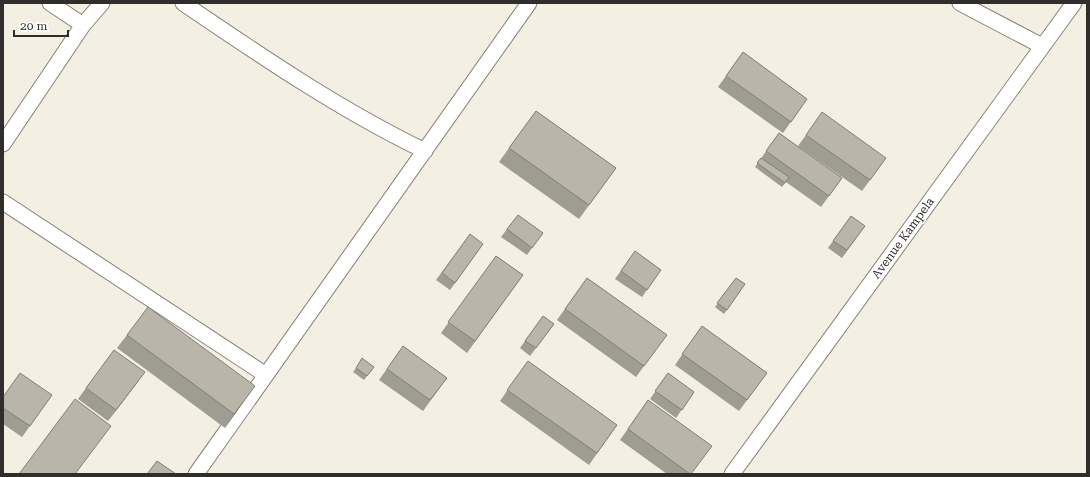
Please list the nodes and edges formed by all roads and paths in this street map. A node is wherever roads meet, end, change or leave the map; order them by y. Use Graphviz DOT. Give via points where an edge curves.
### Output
graph roads {
  1 [pos="50,3"];
  2 [pos="102,3"];
  3 [pos="183,3"];
  4 [pos="529,3"];
  5 [pos="960,3"];
  6 [pos="1074,3"];
  7 [pos="82,25"];
  8 [pos="1042,46"];
  9 [pos="3,144"];
  10 [pos="424,151"];
  11 [pos="3,202"];
  12 [pos="266,375"];
  13 [pos="196,474"];
  14 [pos="732,474"];
  1 -- 7 [label="street"];
  2 -- 7 [label="street"];
  3 -- 10 [label="street" via="274,64"];
  4 -- 10 [label="street"];
  5 -- 8 [label="street"];
  6 -- 8 [label="street, Avenue Kampela"];
  7 -- 9 [label="street"];
  8 -- 14 [label="street, Avenue Kampela"];
  10 -- 12 [label="street"];
  11 -- 12 [label="street"];
  12 -- 13 [label="street"];
}
